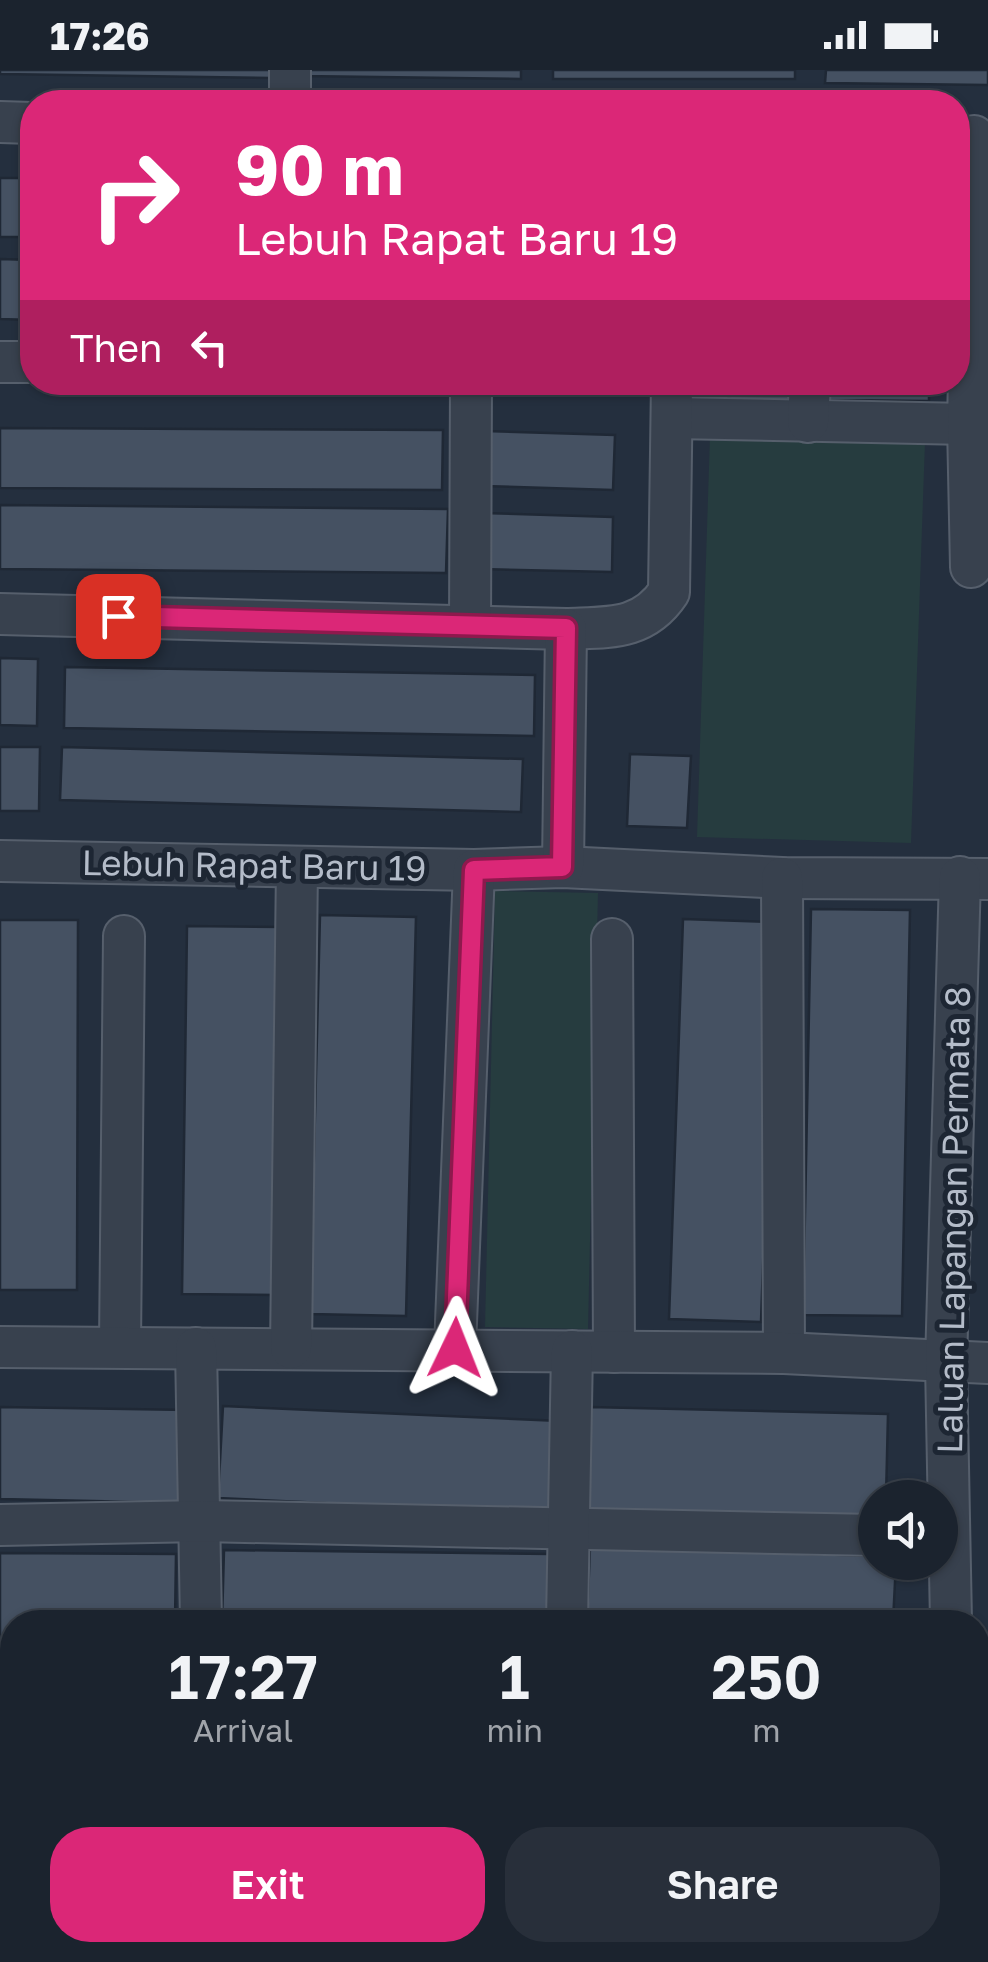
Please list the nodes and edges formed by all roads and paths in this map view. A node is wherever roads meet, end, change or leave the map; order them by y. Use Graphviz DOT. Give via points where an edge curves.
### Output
graph roads {
  1 [pos="973,136"];
  2 [pos="970,309"];
  3 [pos="470,395"];
  4 [pos="969,395"];
  5 [pos="672,400"];
  6 [pos="809,402"];
  7 [pos="968,424"];
  8 [pos="971,567"];
  9 [pos="0,614"];
  10 [pos="470,625"];
  11 [pos="566,628"];
  12 [pos="0,860"];
  13 [pos="296,867"];
  14 [pos="562,867"];
  15 [pos="474,870"];
  16 [pos="782,878"];
  17 [pos="974,878"];
  18 [pos="124,936"];
  19 [pos="612,940"];
  20 [pos="120,1345"];
  21 [pos="0,1347"];
  22 [pos="196,1348"];
  23 [pos="291,1348"];
  24 [pos="455,1348"];
  25 [pos="572,1351"];
  26 [pos="614,1352"];
  27 [pos="784,1352"];
  28 [pos="946,1363"];
  29 [pos="988,1363"];
  30 [pos="945,1480"];
  31 [pos="202,1521"];
  32 [pos="0,1525"];
  33 [pos="568,1527"];
  34 [pos="858,1535"];
  35 [pos="948,1580"];
  36 [pos="200,1610"];
  37 [pos="567,1610"];
  38 [pos="950,1610"];
  1 -- 2 [label="street"];
  3 -- 10 [label="street"];
  4 -- 7 [label="street"];
  5 -- 6 [label="street"];
  5 -- 11 [label="street" via="669,592 648,618 628,626"];
  6 -- 7 [label="street"];
  7 -- 8 [label="street"];
  9 -- 10 [label="street"];
  10 -- 11 [label="street"];
  11 -- 14 [label="street"];
  12 -- 13 [label="street, Lebuh Rapat Baru 19"];
  13 -- 15 [label="street, Lebuh Rapat Baru 19"];
  13 -- 23 [label="street"];
  14 -- 15 [label="street, Lebuh Rapat Baru 19"];
  14 -- 16 [label="street, Lebuh Rapat Baru 19"];
  15 -- 24 [label="street"];
  16 -- 17 [label="street, Lebuh Rapat Baru 19"];
  16 -- 27 [label="street"];
  17 -- 28 [label="street, Laluan Lapangan Permata 8"];
  18 -- 20 [label="street"];
  19 -- 26 [label="street"];
  20 -- 21 [label="street"];
  20 -- 22 [label="street"];
  22 -- 23 [label="street"];
  22 -- 31 [label="street"];
  23 -- 24 [label="street"];
  24 -- 25 [label="street"];
  25 -- 26 [label="street"];
  25 -- 33 [label="street"];
  26 -- 27 [label="street"];
  27 -- 28 [label="street"];
  28 -- 29 [label="street"];
  28 -- 30 [label="street, Laluan Lapangan Permata 8"];
  31 -- 32 [label="street"];
  31 -- 33 [label="street"];
  31 -- 36 [label="street"];
  33 -- 34 [label="street"];
  33 -- 37 [label="street"];
  35 -- 38 [label="street, Laluan Lapangan Permata 8"];
}
